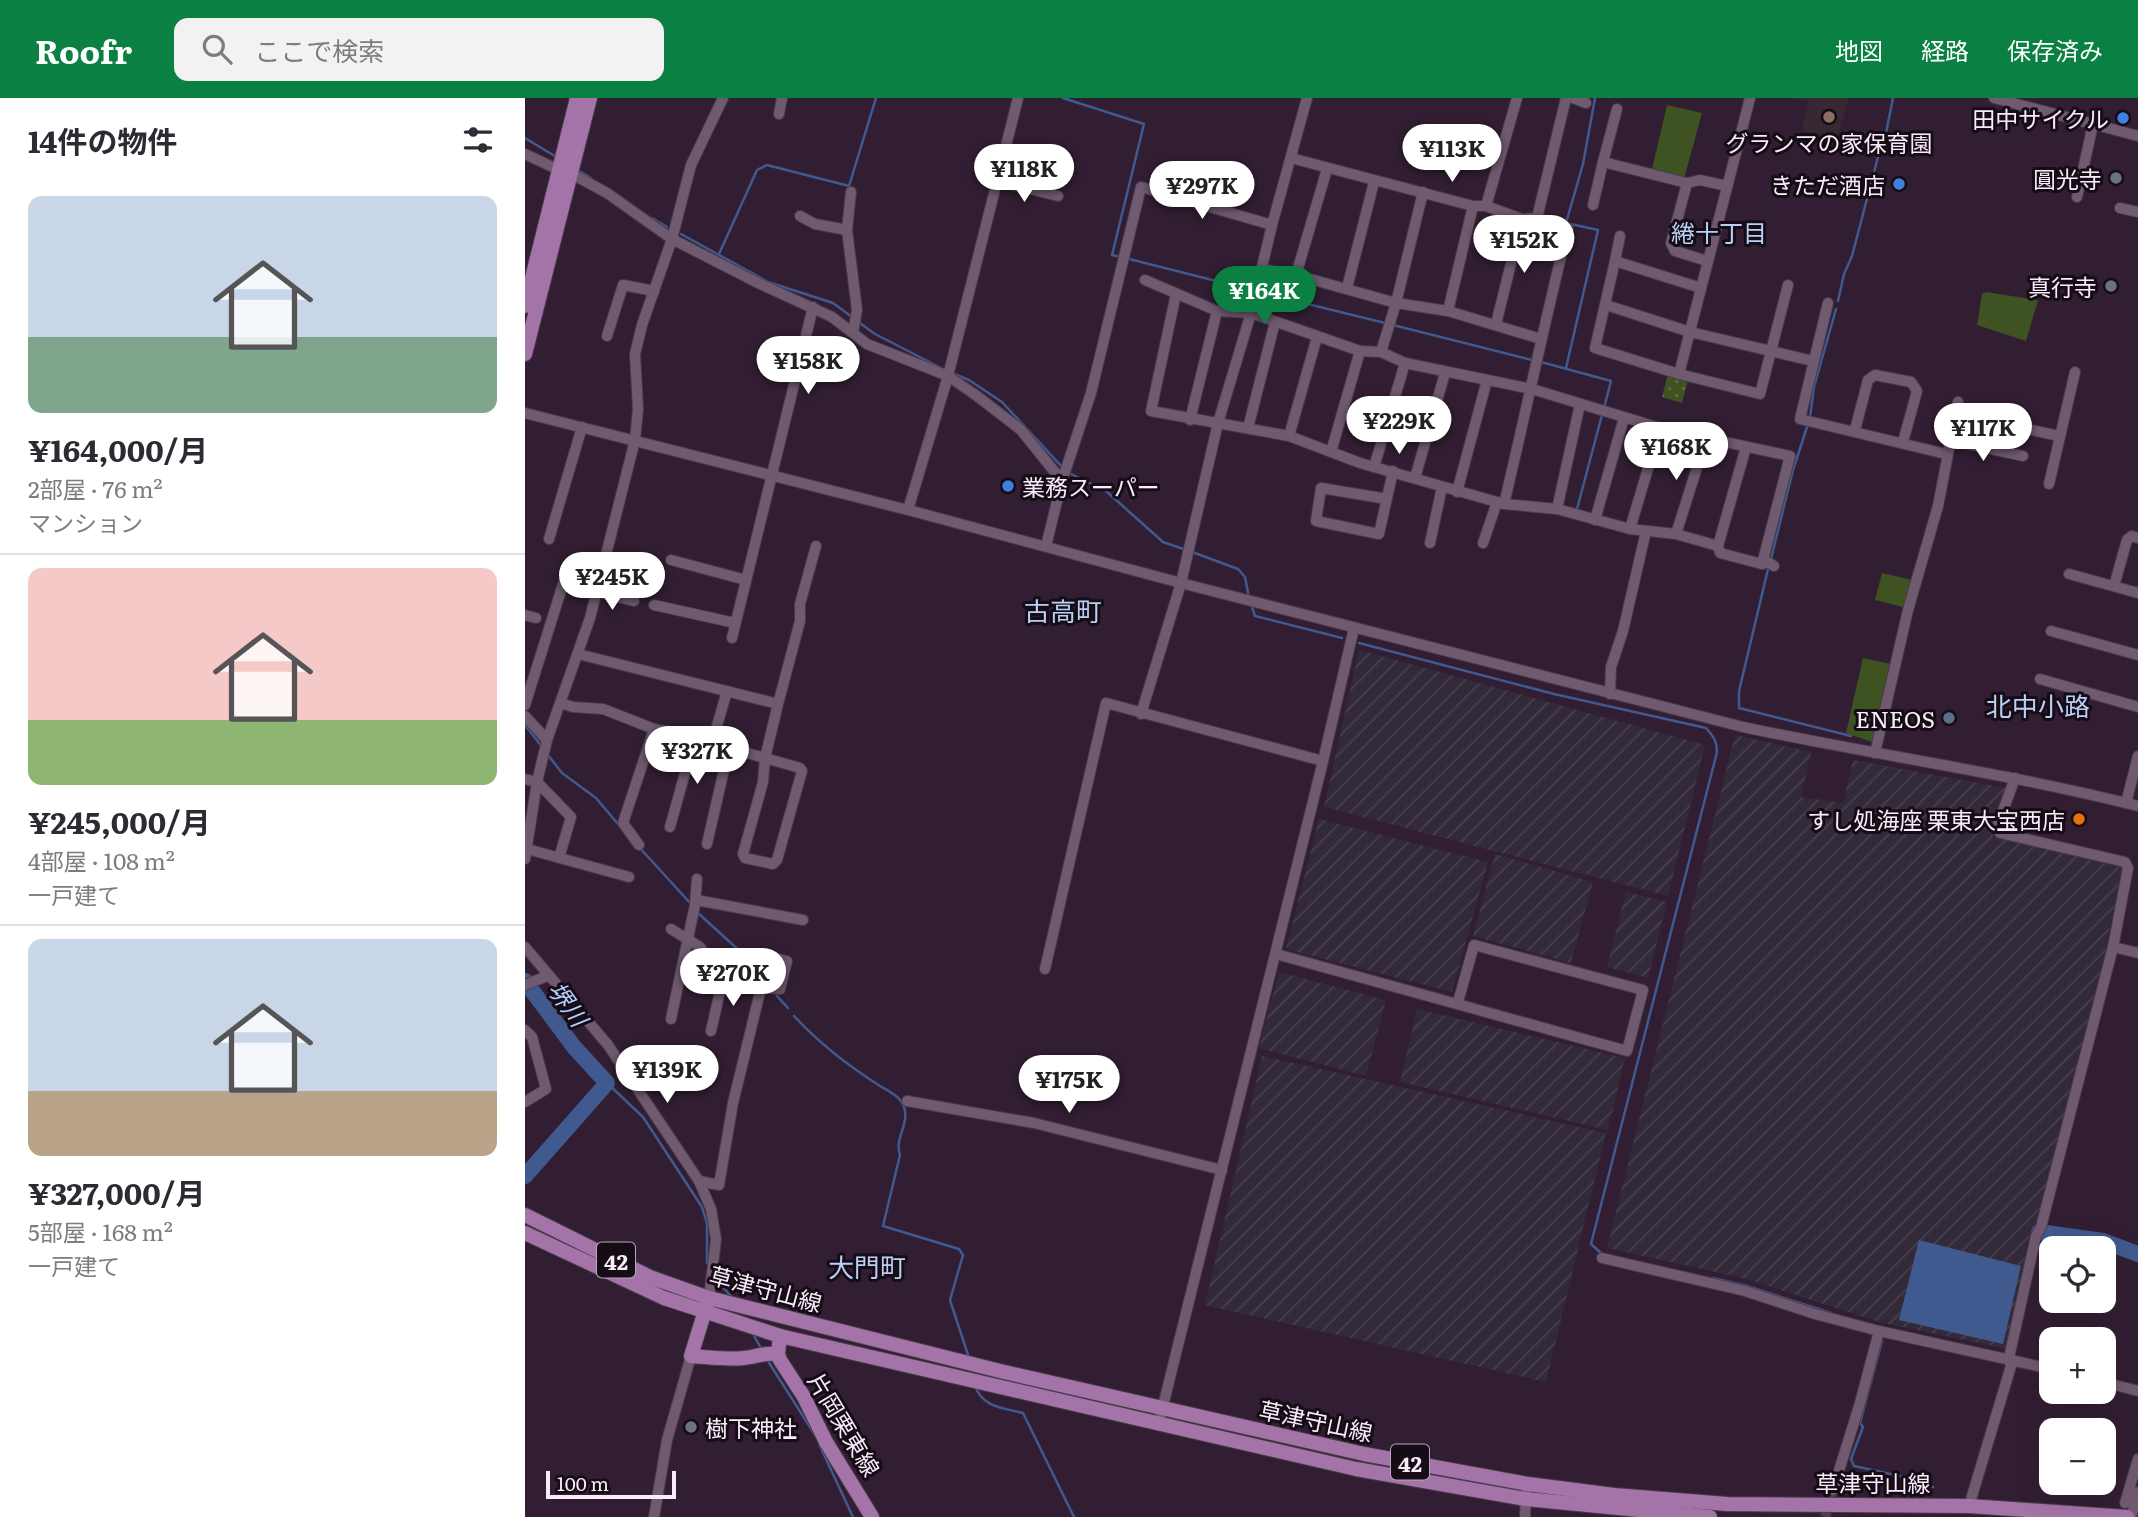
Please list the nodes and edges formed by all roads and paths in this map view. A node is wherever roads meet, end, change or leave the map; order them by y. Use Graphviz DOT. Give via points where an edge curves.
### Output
graph roads {
  1 [pos="577,98"];
  2 [pos="590,98"];
  3 [pos="723,98"];
  4 [pos="782,98"];
  5 [pos="1018,98"];
  6 [pos="1307,98"];
  7 [pos="1517,98"];
  8 [pos="1566,98"];
  9 [pos="1573,98"];
  10 [pos="1750,98"];
  11 [pos="2002,99"];
  12 [pos="1586,103"];
  13 [pos="1617,108"];
  14 [pos="779,114"];
  15 [pos="2093,124"];
  16 [pos="2138,136"];
  17 [pos="525,154"];
  18 [pos="1291,158"];
  19 [pos="1602,162"];
  20 [pos="566,164"];
  21 [pos="1327,169"];
  22 [pos="997,181"];
  23 [pos="1374,182"];
  24 [pos="1687,183"];
  25 [pos="1727,186"];
  26 [pos="851,192"];
  27 [pos="1423,192"];
  28 [pos="1058,196"];
  29 [pos="2077,197"];
  30 [pos="1594,205"];
  31 [pos="1473,206"];
  32 [pos="1486,206"];
  33 [pos="2120,208"];
  34 [pos="2138,212"];
  35 [pos="800,216"];
  36 [pos="1537,218"];
  37 [pos="1522,219"];
  38 [pos="1272,225"];
  39 [pos="847,230"];
  40 [pos="1620,236"];
  41 [pos="672,239"];
  42 [pos="1615,261"];
  43 [pos="1707,261"];
  44 [pos="1261,269"];
  45 [pos="1296,275"];
  46 [pos="1145,280"];
  47 [pos="1788,285"];
  48 [pos="1347,288"];
  49 [pos="1701,288"];
  50 [pos="654,291"];
  51 [pos="1176,295"];
  52 [pos="1396,303"];
  53 [pos="1828,303"];
  54 [pos="1606,305"];
  55 [pos="525,306"];
  56 [pos="813,307"];
  57 [pos="1217,311"];
  58 [pos="1448,311"];
  59 [pos="1251,313"];
  60 [pos="1275,322"];
  61 [pos="1496,324"];
  62 [pos="1690,332"];
  63 [pos="853,333"];
  64 [pos="607,336"];
  65 [pos="1317,337"];
  66 [pos="1541,339"];
  67 [pos="1360,351"];
  68 [pos="1381,352"];
  69 [pos="1771,352"];
  70 [pos="525,354"];
  71 [pos="1813,361"];
  72 [pos="1405,363"];
  73 [pos="2075,372"];
  74 [pos="1445,373"];
  75 [pos="1679,374"];
  76 [pos="948,376"];
  77 [pos="1487,380"];
  78 [pos="1532,389"];
  79 [pos="1958,401"];
  80 [pos="1580,404"];
  81 [pos="525,413"];
  82 [pos="1955,413"];
  83 [pos="1624,418"];
  84 [pos="1190,420"];
  85 [pos="1218,423"];
  86 [pos="582,427"];
  87 [pos="1248,428"];
  88 [pos="1660,428"];
  89 [pos="1856,430"];
  90 [pos="1289,436"];
  91 [pos="2059,436"];
  92 [pos="1706,439"];
  93 [pos="635,440"];
  94 [pos="1949,440"];
  95 [pos="1903,442"];
  96 [pos="1746,447"];
  97 [pos="1331,452"];
  98 [pos="1946,454"];
  99 [pos="2023,456"];
  100 [pos="1374,467"];
  101 [pos="1392,471"];
  102 [pos="772,476"];
  103 [pos="1415,478"];
  104 [pos="1062,481"];
  105 [pos="2049,484"];
  106 [pos="1442,487"];
  107 [pos="1457,492"];
  108 [pos="1387,499"];
  109 [pos="1500,503"];
  110 [pos="1557,509"];
  111 [pos="908,510"];
  112 [pos="1595,520"];
  113 [pos="1630,529"];
  114 [pos="1646,531"];
  115 [pos="1676,534"];
  116 [pos="2138,538"];
  117 [pos="549,539"];
  118 [pos="1483,543"];
  119 [pos="1430,544"];
  120 [pos="816,546"];
  121 [pos="1046,546"];
  122 [pos="1718,546"];
  123 [pos="671,560"];
  124 [pos="2069,573"];
  125 [pos="746,580"];
  126 [pos="564,582"];
  127 [pos="1181,583"];
  128 [pos="2114,586"];
  129 [pos="596,592"];
  130 [pos="2138,593"];
  131 [pos="634,601"];
  132 [pos="654,606"];
  133 [pos="735,623"];
  134 [pos="1354,628"];
  135 [pos="2051,631"];
  136 [pos="732,638"];
  137 [pos="578,654"];
  138 [pos="2138,656"];
  139 [pos="2039,679"];
  140 [pos="727,691"];
  141 [pos="1610,694"];
  142 [pos="561,703"];
  143 [pos="778,704"];
  144 [pos="525,705"];
  145 [pos="2138,707"];
  146 [pos="1141,713"];
  147 [pos="525,716"];
  148 [pos="654,729"];
  149 [pos="695,737"];
  150 [pos="713,740"];
  151 [pos="545,748"];
  152 [pos="729,748"];
  153 [pos="1875,753"];
  154 [pos="2138,756"];
  155 [pos="765,758"];
  156 [pos="1323,761"];
  157 [pos="2015,778"];
  158 [pos="525,779"];
  159 [pos="537,782"];
  160 [pos="2126,803"];
  161 [pos="2138,806"];
  162 [pos="670,827"];
  163 [pos="527,833"];
  164 [pos="707,844"];
  165 [pos="639,845"];
  166 [pos="526,854"];
  167 [pos="559,858"];
  168 [pos="629,877"];
  169 [pos="697,879"];
  170 [pos="695,907"];
  171 [pos="803,920"];
  172 [pos="671,929"];
  173 [pos="687,940"];
  174 [pos="525,947"];
  175 [pos="2113,947"];
  176 [pos="2138,953"];
  177 [pos="1276,954"];
  178 [pos="762,956"];
  179 [pos="1045,969"];
  180 [pos="547,976"];
  181 [pos="723,978"];
  182 [pos="525,985"];
  183 [pos="761,988"];
  184 [pos="1458,1002"];
  185 [pos="671,1019"];
  186 [pos="525,1030"];
  187 [pos="711,1031"];
  188 [pos="907,1101"];
  189 [pos="525,1102"];
  190 [pos="1221,1170"];
  191 [pos="699,1181"];
  192 [pos="525,1214"];
  193 [pos="525,1233"];
  194 [pos="1602,1258"];
  195 [pos="707,1305"];
  196 [pos="1879,1331"];
  197 [pos="780,1336"];
  198 [pos="778,1354"];
  199 [pos="691,1356"];
  200 [pos="2009,1358"];
  201 [pos="2039,1365"];
  202 [pos="2116,1385"];
  203 [pos="2138,1391"];
  204 [pos="1160,1415"];
  205 [pos="2138,1460"];
  206 [pos="1528,1483"];
  207 [pos="1833,1490"];
  208 [pos="2138,1492"];
  209 [pos="1525,1499"];
  210 [pos="1969,1506"];
  211 [pos="2128,1512"];
  212 [pos="654,1517"];
  213 [pos="872,1517"];
  214 [pos="1525,1517"];
  215 [pos="1710,1517"];
  1 -- 20 [label="main road"];
  2 -- 20 [label="main road"];
  3 -- 41 [label="street" via="691,165"];
  4 -- 14 [label="street"];
  5 -- 22 [label="street"];
  6 -- 18 [label="street"];
  7 -- 32 [label="street"];
  8 -- 36 [label="street"];
  9 -- 12 [label="street"];
  10 -- 25 [label="street"];
  11 -- 15 [label="street"];
  13 -- 19 [label="street"];
  15 -- 16 [label="street"];
  15 -- 29 [label="street"];
  17 -- 20 [label="street"];
  18 -- 21 [label="street"];
  18 -- 38 [label="street"];
  19 -- 24 [label="street"];
  19 -- 30 [label="street"];
  20 -- 41 [label="street"];
  20 -- 55 [label="main road"];
  20 -- 70 [label="main road"];
  21 -- 23 [label="street"];
  21 -- 45 [label="street"];
  22 -- 28 [label="street"];
  22 -- 76 [label="street"];
  23 -- 27 [label="street"];
  23 -- 48 [label="street"];
  24 -- 25 [label="street" via="1700,180"];
  24 -- 43 [label="street" via="1671,243 1675,251"];
  25 -- 43 [label="street"];
  26 -- 39 [label="street"];
  27 -- 31 [label="street"];
  27 -- 52 [label="street"];
  31 -- 32 [label="street"];
  31 -- 58 [label="street"];
  32 -- 37 [label="street"];
  33 -- 34 [label="street"];
  35 -- 39 [label="street"];
  36 -- 37 [label="street"];
  36 -- 66 [label="street" via="1568,228"];
  37 -- 61 [label="street"];
  38 -- 44 [label="street"];
  38 -- 104 [label="street" via="1141,187 1091,393"];
  39 -- 63 [label="street" via="857,310"];
  40 -- 42 [label="street"];
  41 -- 50 [label="street"];
  41 -- 56 [label="street"];
  42 -- 49 [label="street"];
  42 -- 54 [label="street"];
  43 -- 49 [label="street"];
  44 -- 45 [label="street"];
  44 -- 59 [label="street"];
  45 -- 48 [label="street"];
  46 -- 51 [label="street"];
  47 -- 69 [label="street"];
  48 -- 52 [label="street"];
  49 -- 62 [label="street"];
  50 -- 64 [label="street" via="623,285"];
  50 -- 93 [label="street" via="635,354"];
  51 -- 57 [label="street"];
  51 -- 84 [label="street" via="1151,411"];
  52 -- 58 [label="street"];
  52 -- 68 [label="street"];
  53 -- 71 [label="street"];
  54 -- 62 [label="street"];
  54 -- 75 [label="street" via="1595,348"];
  56 -- 63 [label="street"];
  56 -- 102 [label="street"];
  57 -- 59 [label="street"];
  57 -- 84 [label="street"];
  58 -- 61 [label="street"];
  59 -- 60 [label="street"];
  59 -- 85 [label="street"];
  60 -- 65 [label="street"];
  60 -- 87 [label="street"];
  61 -- 66 [label="street"];
  62 -- 69 [label="street"];
  62 -- 75 [label="street"];
  63 -- 76 [label="street" via="867,344"];
  65 -- 67 [label="street"];
  65 -- 90 [label="street"];
  66 -- 78 [label="street"];
  67 -- 68 [label="street"];
  67 -- 97 [label="street"];
  68 -- 72 [label="street"];
  69 -- 71 [label="street"];
  69 -- 75 [label="street" via="1760,394"];
  71 -- 89 [label="street" via="1800,419"];
  72 -- 74 [label="street"];
  72 -- 100 [label="street"];
  73 -- 91 [label="street"];
  74 -- 77 [label="street"];
  74 -- 103 [label="street"];
  76 -- 104 [label="street" via="1021,430"];
  76 -- 111 [label="street"];
  77 -- 78 [label="street"];
  77 -- 107 [label="street"];
  78 -- 80 [label="street"];
  78 -- 109 [label="street"];
  79 -- 82 [label="street"];
  80 -- 83 [label="street"];
  80 -- 110 [label="street"];
  81 -- 86 [label="street"];
  82 -- 91 [label="street"];
  82 -- 94 [label="street"];
  83 -- 88 [label="street"];
  83 -- 112 [label="street"];
  84 -- 85 [label="street"];
  85 -- 87 [label="street"];
  85 -- 127 [label="street"];
  86 -- 93 [label="street"];
  86 -- 117 [label="street"];
  87 -- 90 [label="street"];
  88 -- 92 [label="street"];
  88 -- 113 [label="street"];
  89 -- 95 [label="street"];
  89 -- 95 [label="street" via="1868,380 1875,375 1911,382 1917,391"];
  90 -- 97 [label="street"];
  91 -- 105 [label="street"];
  92 -- 96 [label="street"];
  92 -- 115 [label="street"];
  93 -- 102 [label="street"];
  93 -- 129 [label="street"];
  94 -- 98 [label="street"];
  94 -- 99 [label="street"];
  95 -- 98 [label="street"];
  96 -- 122 [label="street"];
  96 -- 122 [label="street" via="1790,456 1768,564 1720,553"];
  97 -- 100 [label="street"];
  98 -- 153 [label="street" via="1938,506"];
  100 -- 101 [label="street"];
  101 -- 103 [label="street"];
  101 -- 108 [label="street"];
  102 -- 111 [label="street"];
  102 -- 125 [label="street"];
  103 -- 106 [label="street"];
  104 -- 121 [label="street"];
  106 -- 107 [label="street"];
  106 -- 119 [label="street"];
  107 -- 109 [label="street"];
  108 -- 108 [label="street" via="1379,534 1316,521 1321,488"];
  109 -- 110 [label="street"];
  109 -- 118 [label="street"];
  110 -- 112 [label="street"];
  111 -- 121 [label="street"];
  112 -- 113 [label="street"];
  113 -- 114 [label="street"];
  114 -- 115 [label="street"];
  114 -- 141 [label="street" via="1611,667"];
  115 -- 122 [label="street"];
  116 -- 128 [label="street" via="2126,540"];
  120 -- 143 [label="street"];
  121 -- 127 [label="street"];
  123 -- 125 [label="street"];
  124 -- 128 [label="street"];
  125 -- 133 [label="street"];
  126 -- 144 [label="street"];
  127 -- 134 [label="street"];
  127 -- 146 [label="street"];
  128 -- 130 [label="street"];
  129 -- 131 [label="street"];
  129 -- 137 [label="street"];
  132 -- 133 [label="street"];
  133 -- 136 [label="street"];
  134 -- 141 [label="street"];
  134 -- 156 [label="street"];
  135 -- 138 [label="street"];
  137 -- 140 [label="street"];
  137 -- 142 [label="street"];
  139 -- 145 [label="street"];
  140 -- 143 [label="street"];
  140 -- 150 [label="street"];
  141 -- 153 [label="street"];
  142 -- 148 [label="street" via="603,709"];
  142 -- 151 [label="street"];
  143 -- 155 [label="street"];
  146 -- 156 [label="street"];
  146 -- 179 [label="street" via="1106,703"];
  147 -- 151 [label="street"];
  148 -- 149 [label="street"];
  148 -- 165 [label="street" via="623,823"];
  149 -- 150 [label="street"];
  149 -- 162 [label="street"];
  150 -- 152 [label="street"];
  151 -- 159 [label="street"];
  152 -- 155 [label="street"];
  152 -- 164 [label="street"];
  153 -- 157 [label="street"];
  154 -- 160 [label="street"];
  155 -- 155 [label="street" via="802,771 773,864 743,855"];
  156 -- 177 [label="street"];
  157 -- 160 [label="street"];
  157 -- 175 [label="street" via="1997,827 2000,833 2125,862 2128,868"];
  158 -- 159 [label="street"];
  159 -- 163 [label="street"];
  159 -- 167 [label="street" via="571,817"];
  160 -- 161 [label="street"];
  163 -- 166 [label="street"];
  166 -- 167 [label="street"];
  167 -- 168 [label="street"];
  169 -- 170 [label="street"];
  170 -- 171 [label="street"];
  170 -- 173 [label="street"];
  172 -- 173 [label="street"];
  173 -- 181 [label="street" via="700,947"];
  173 -- 185 [label="street"];
  174 -- 180 [label="street"];
  175 -- 176 [label="street"];
  175 -- 200 [label="street" via="2036,1236"];
  177 -- 184 [label="street"];
  177 -- 190 [label="street"];
  178 -- 183 [label="street" via="787,961 780,989"];
  180 -- 182 [label="street"];
  180 -- 191 [label="street" via="608,1045"];
  181 -- 183 [label="street"];
  181 -- 187 [label="street"];
  183 -- 191 [label="street" via="719,1185"];
  184 -- 184 [label="street" via="1627,1051 1643,990 1474,945"];
  186 -- 189 [label="street" via="532,1037 546,1088"];
  188 -- 190 [label="street" via="1034,1123"];
  190 -- 204 [label="street"];
  191 -- 195 [label="street" via="711,1209 716,1239"];
  192 -- 195 [label="main road, 草津守山線 / 42"];
  193 -- 195 [label="main road, 草津守山線 / 42" via="664,1298"];
  194 -- 196 [label="street" via="1745,1290"];
  195 -- 197 [label="main road, 草津守山線 / 42"];
  195 -- 199 [label="main road"];
  195 -- 204 [label="main road, 草津守山線 / 42" via="1004,1372"];
  196 -- 200 [label="street"];
  196 -- 207 [label="street"];
  197 -- 198 [label="main road"];
  197 -- 204 [label="main road, 草津守山線 / 42"];
  198 -- 199 [label="main road"];
  198 -- 213 [label="main road, 片岡栗東線"];
  199 -- 212 [label="street" via="667,1440"];
  200 -- 201 [label="street"];
  200 -- 210 [label="street" via="2002,1400"];
  202 -- 203 [label="street"];
  204 -- 206 [label="main road, 草津守山線 / 42"];
  204 -- 209 [label="main road, 草津守山線 / 42" via="1356,1469"];
  205 -- 211 [label="street"];
  206 -- 209 [label="street"];
  206 -- 210 [label="main road, 草津守山線 / 42" via="1727,1504"];
  208 -- 211 [label="street"];
  209 -- 214 [label="street"];
  209 -- 215 [label="main road, 草津守山線 / 42"];
  210 -- 211 [label="main road, 草津守山線 / 42"];
}
